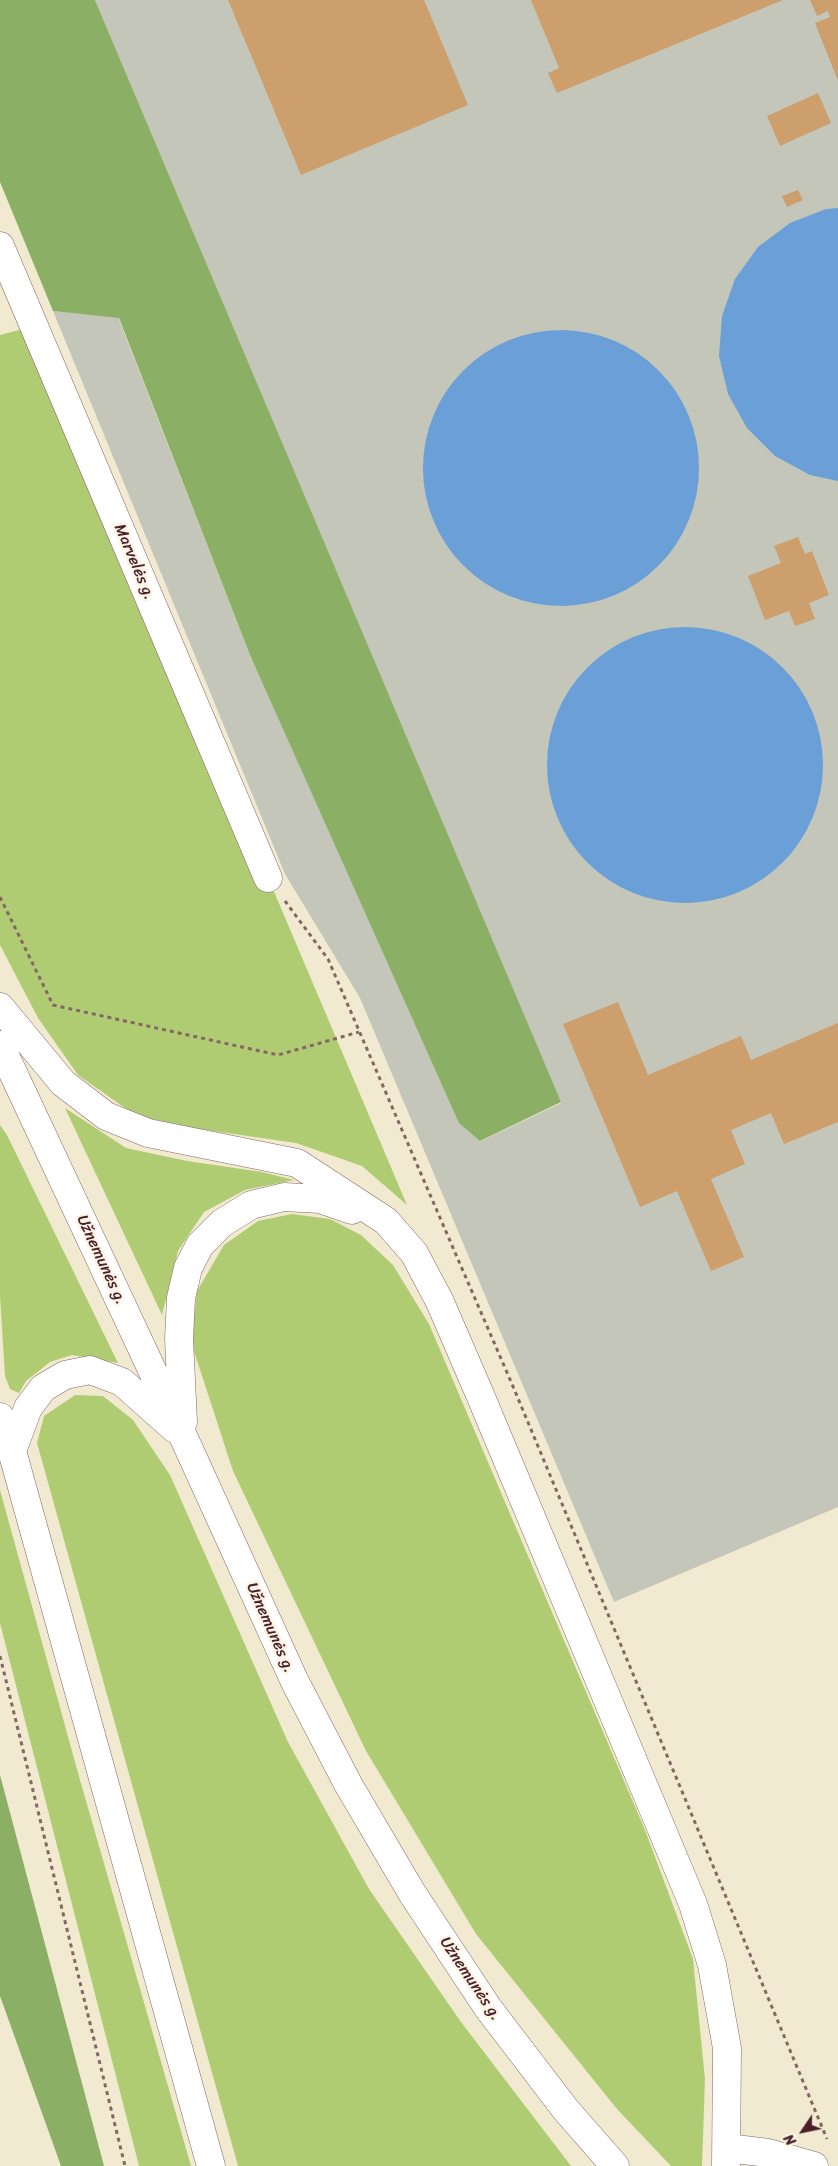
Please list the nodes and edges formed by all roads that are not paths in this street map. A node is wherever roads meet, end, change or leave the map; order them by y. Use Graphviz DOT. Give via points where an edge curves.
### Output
graph roads {
  1 [pos="0,246"];
  2 [pos="268,878"];
  3 [pos="0,1008"];
  4 [pos="0,1045"];
  5 [pos="386,1221"];
  6 [pos="0,1417"];
  7 [pos="183,1436"];
  8 [pos="12,1451"];
  9 [pos="726,2157"];
  10 [pos="211,2166"];
  11 [pos="615,2166"];
  12 [pos="814,2166"];
  1 -- 2 [label="main road, Marvelės g."];
  3 -- 5 [label="main road" via="63,1083 106,1116 148,1133 297,1163"];
  4 -- 7 [label="main road, Užnemunės g."];
  5 -- 7 [label="main road" via="320,1200 284,1197 251,1205 222,1222 200,1246 188,1268 181,1298 179,1339"];
  5 -- 9 [label="main road" via="414,1252 440,1302 692,1904 712,1965 727,2048"];
  6 -- 8 [label="main road"];
  7 -- 8 [label="main road" via="122,1382 90,1370 65,1375 43,1388 28,1408"];
  7 -- 11 [label="main road, Užnemunės g." via="295,1682 348,1784 412,1893 488,2008 566,2110"];
  8 -- 10 [label="main road"];
  9 -- 12 [label="main road" via="768,2153"];
}
